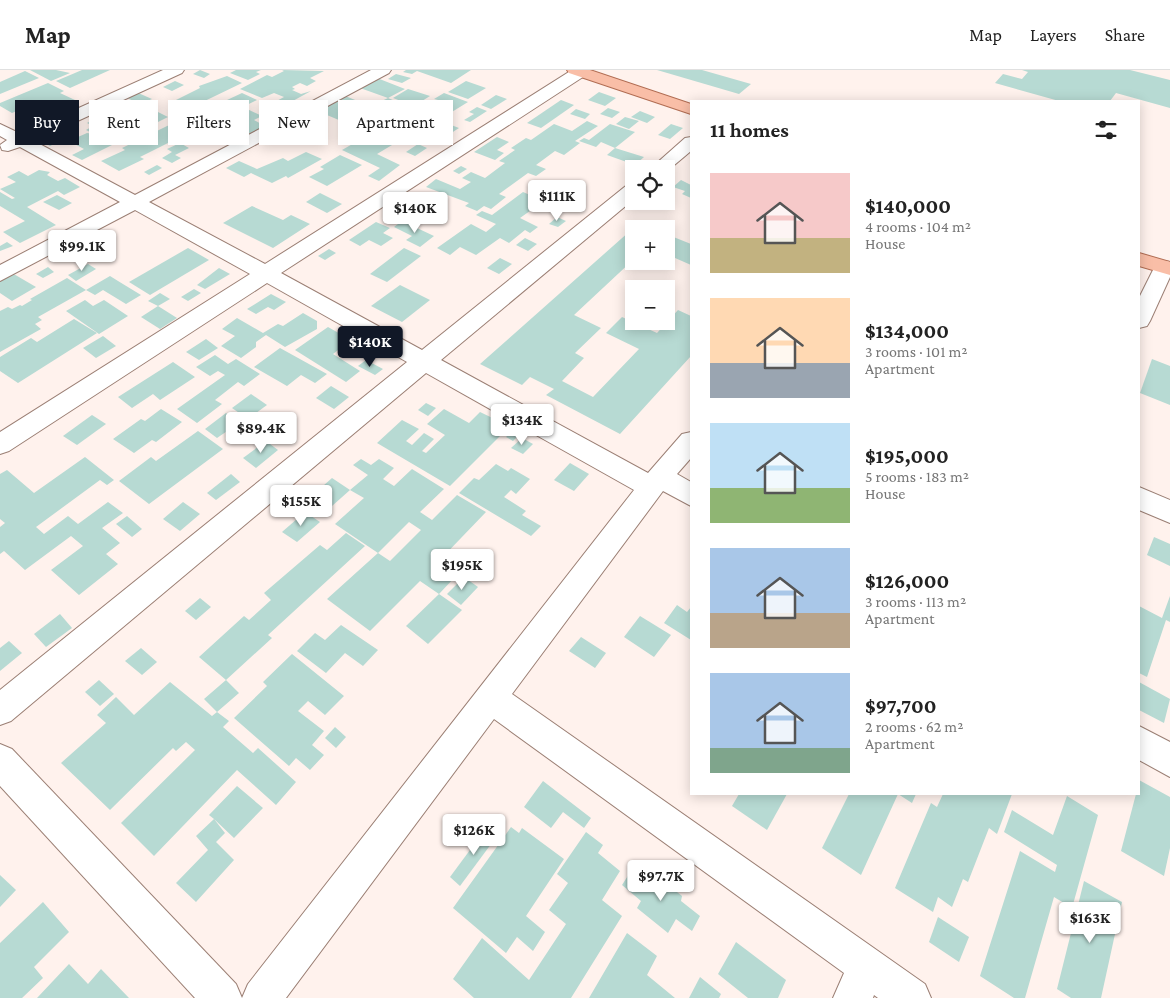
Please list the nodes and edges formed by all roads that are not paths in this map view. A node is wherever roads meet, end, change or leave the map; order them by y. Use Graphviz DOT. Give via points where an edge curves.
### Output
graph roads {
  1 [pos="176,70"];
  2 [pos="383,70"];
  3 [pos="616,70"];
  4 [pos="577,71"];
  5 [pos="690,101"];
  6 [pos="690,101"];
  7 [pos="79,114"];
  8 [pos="0,129"];
  9 [pos="15,137"];
  10 [pos="15,143"];
  11 [pos="690,143"];
  12 [pos="30,145"];
  13 [pos="0,150"];
  14 [pos="669,160"];
  15 [pos="625,196"];
  16 [pos="134,202"];
  17 [pos="1140,243"];
  18 [pos="1140,259"];
  19 [pos="1168,263"];
  20 [pos="266,273"];
  21 [pos="0,274"];
  22 [pos="1140,319"];
  23 [pos="424,361"];
  24 [pos="690,442"];
  25 [pos="0,444"];
  26 [pos="656,482"];
  27 [pos="690,495"];
  28 [pos="1140,498"];
  29 [pos="1170,512"];
  30 [pos="492,699"];
  31 [pos="0,710"];
  32 [pos="1140,743"];
  33 [pos="1170,760"];
  34 [pos="0,761"];
  35 [pos="860,982"];
  36 [pos="222,998"];
  37 [pos="262,998"];
  38 [pos="911,998"];
  1 -- 7 [label="street"];
  2 -- 16 [label="street"];
  3 -- 5 [label="main road"];
  4 -- 6 [label="main road"];
  4 -- 20 [label="street"];
  8 -- 9 [label="street"];
  10 -- 13 [label="street"];
  11 -- 14 [label="street"];
  12 -- 16 [label="street"];
  15 -- 23 [label="street"];
  16 -- 20 [label="street"];
  16 -- 21 [label="street"];
  17 -- 19 [label="main road"];
  18 -- 19 [label="main road"];
  19 -- 22 [label="street"];
  20 -- 23 [label="street"];
  20 -- 25 [label="street"];
  23 -- 26 [label="street"];
  23 -- 31 [label="street"];
  24 -- 26 [label="street"];
  26 -- 27 [label="street"];
  26 -- 30 [label="street"];
  28 -- 29 [label="street"];
  30 -- 35 [label="street"];
  30 -- 37 [label="street"];
  32 -- 33 [label="street"];
  34 -- 36 [label="street"];
  35 -- 38 [label="street"];
}
